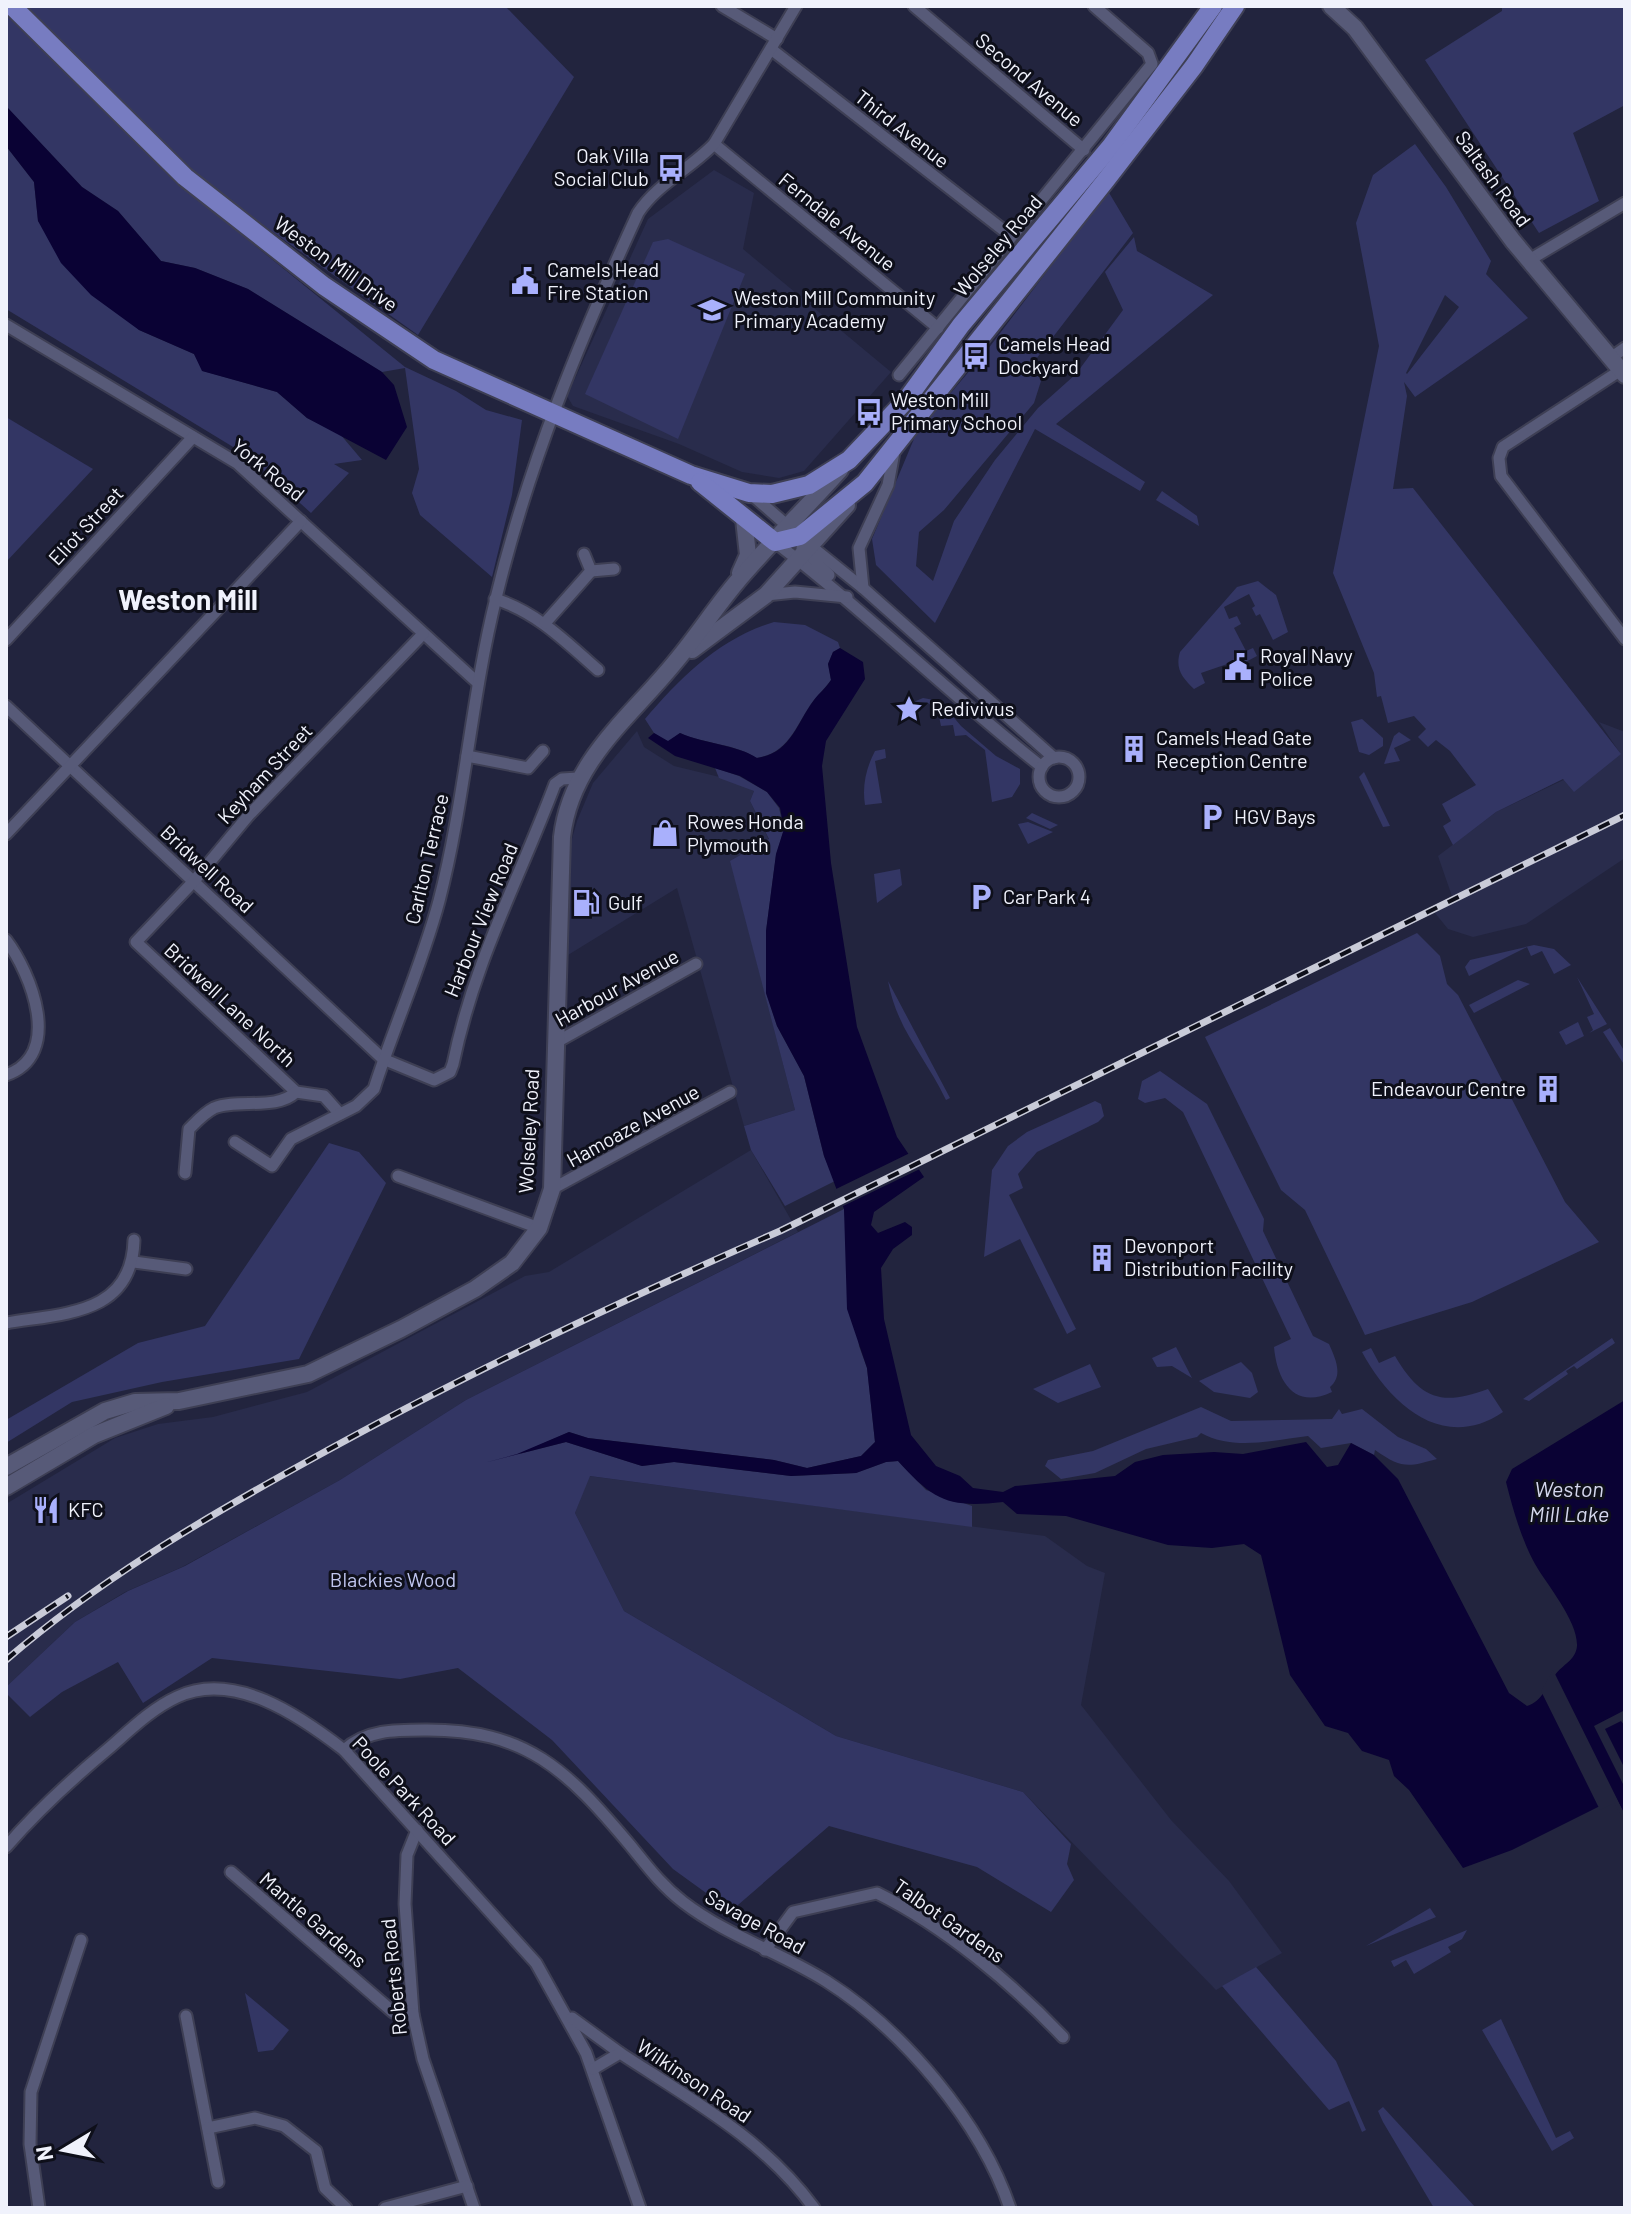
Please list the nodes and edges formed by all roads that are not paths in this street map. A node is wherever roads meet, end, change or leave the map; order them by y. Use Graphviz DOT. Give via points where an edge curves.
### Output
graph roads {
  1 [pos="12,6"];
  2 [pos="722,6"];
  3 [pos="796,6"];
  4 [pos="914,6"];
  5 [pos="1094,6"];
  6 [pos="1213,6"];
  7 [pos="1235,6"];
  8 [pos="1331,6"];
  9 [pos="774,44"];
  10 [pos="714,144"];
  11 [pos="1084,150"];
  12 [pos="1625,203"];
  13 [pos="1011,236"];
  14 [pos="1531,259"];
  15 [pos="6,325"];
  16 [pos="938,328"];
  17 [pos="1621,362"];
  18 [pos="899,375"];
  19 [pos="554,414"];
  20 [pos="193,437"];
  21 [pos="897,439"];
  22 [pos="849,460"];
  23 [pos="691,475"];
  24 [pos="749,493"];
  25 [pos="744,519"];
  26 [pos="301,521"];
  27 [pos="768,536"];
  28 [pos="800,544"];
  29 [pos="584,554"];
  30 [pos="614,569"];
  31 [pos="591,571"];
  32 [pos="737,582"];
  33 [pos="863,588"];
  34 [pos="766,595"];
  35 [pos="847,597"];
  36 [pos="495,599"];
  37 [pos="545,623"];
  38 [pos="423,634"];
  39 [pos="1625,639"];
  40 [pos="6,640"];
  41 [pos="675,663"];
  42 [pos="598,670"];
  43 [pos="478,683"];
  44 [pos="6,706"];
  45 [pos="543,751"];
  46 [pos="467,756"];
  47 [pos="1054,758"];
  48 [pos="70,766"];
  49 [pos="1042,767"];
  50 [pos="578,778"];
  51 [pos="6,834"];
  52 [pos="194,881"];
  53 [pos="6,940"];
  54 [pos="136,942"];
  55 [pos="696,964"];
  56 [pos="555,1043"];
  57 [pos="383,1059"];
  58 [pos="6,1075"];
  59 [pos="296,1092"];
  60 [pos="730,1092"];
  61 [pos="340,1114"];
  62 [pos="235,1142"];
  63 [pos="185,1173"];
  64 [pos="398,1176"];
  65 [pos="552,1189"];
  66 [pos="539,1228"];
  67 [pos="134,1240"];
  68 [pos="134,1262"];
  69 [pos="186,1269"];
  70 [pos="6,1323"];
  71 [pos="179,1401"];
  72 [pos="6,1467"];
  73 [pos="6,1487"];
  74 [pos="344,1750"];
  75 [pos="417,1830"];
  76 [pos="6,1847"];
  77 [pos="231,1872"];
  78 [pos="81,1940"];
  79 [pos="765,1950"];
  80 [pos="413,2014"];
  81 [pos="567,2015"];
  82 [pos="186,2016"];
  83 [pos="1063,2037"];
  84 [pos="620,2053"];
  85 [pos="593,2069"];
  86 [pos="208,2128"];
  87 [pos="218,2182"];
  88 [pos="467,2186"];
  89 [pos="39,2208"];
  90 [pos="346,2208"];
  91 [pos="385,2208"];
  92 [pos="474,2208"];
  93 [pos="640,2208"];
  94 [pos="814,2208"];
  95 [pos="1010,2208"];
  1 -- 19 [label="main road, Weston Mill Drive" via="185,177 324,286 434,360"];
  2 -- 9 [label="street, Third Avenue"];
  3 -- 9 [label="street, Carlton Terrace"];
  4 -- 11 [label="street, Second Avenue"];
  5 -- 11 [label="street, Wolseley Road" via="1148,53 1152,64"];
  6 -- 22 [label="main road, Wolseley Road" via="1111,146 971,313 907,399"];
  7 -- 21 [label="main road, Wolseley Road" via="1106,180"];
  8 -- 14 [label="street, Saltash Road" via="1355,28"];
  9 -- 10 [label="street, Carlton Terrace"];
  9 -- 13 [label="street, Third Avenue"];
  10 -- 16 [label="street, Ferndale Avenue"];
  10 -- 19 [label="street, Carlton Terrace" via="649,197 638,213 584,330"];
  11 -- 13 [label="street, Wolseley Road"];
  12 -- 14 [label="street"];
  13 -- 16 [label="street, Wolseley Road"];
  14 -- 17 [label="street, Saltash Road"];
  15 -- 20 [label="street, York Road"];
  16 -- 18 [label="street, Wolseley Road"];
  17 -- 39 [label="street" via="1503,447 1499,458 1501,476"];
  19 -- 23 [label="main road, Weston Mill Drive"];
  19 -- 36 [label="street, Carlton Terrace"];
  20 -- 26 [label="street, York Road" via="237,463"];
  20 -- 40 [label="street, Eliot Street"];
  21 -- 28 [label="main road, Wolseley Road" via="865,483"];
  21 -- 33 [label="street" via="888,485 859,548"];
  22 -- 24 [label="main road, Weston Mill Drive" via="809,485 772,494"];
  22 -- 28 [label="street, Wolseley Road"];
  23 -- 24 [label="main road, Weston Mill Drive"];
  23 -- 25 [label="main road, Weston Mill Drive"];
  24 -- 28 [label="street"];
  25 -- 27 [label="main road, Weston Mill Drive"];
  25 -- 32 [label="street" via="748,555"];
  26 -- 38 [label="street, York Road"];
  26 -- 48 [label="street"];
  27 -- 28 [label="main road, Wolseley Road"];
  27 -- 32 [label="street, Wolseley Road"];
  28 -- 33 [label="street"];
  28 -- 34 [label="street, Wolseley Road"];
  28 -- 35 [label="street"];
  29 -- 31 [label="street"];
  30 -- 31 [label="street"];
  31 -- 37 [label="street"];
  32 -- 41 [label="street, Wolseley Road"];
  33 -- 47 [label="street"];
  34 -- 35 [label="street"];
  34 -- 41 [label="street, Wolseley Road"];
  35 -- 49 [label="street"];
  36 -- 37 [label="street"];
  36 -- 43 [label="street, Carlton Terrace"];
  37 -- 42 [label="street"];
  38 -- 43 [label="street, York Road"];
  38 -- 52 [label="street, Keyham Street" via="248,816"];
  41 -- 50 [label="street, Wolseley Road" via="613,730"];
  43 -- 46 [label="street, Carlton Terrace"];
  44 -- 48 [label="street, Bridwell Road"];
  45 -- 46 [label="street" via="528,768"];
  46 -- 57 [label="street, Carlton Terrace" via="451,849 418,969"];
  47 -- 49 [label="street"];
  47 -- 49 [label="street" via="1068,759 1077,768 1079,781 1072,792 1061,797 1048,794 1039,779"];
  48 -- 51 [label="street"];
  48 -- 52 [label="street, Bridwell Road"];
  50 -- 56 [label="street, Wolseley Road" via="562,837"];
  50 -- 57 [label="street, Harbour View Road" via="555,784 477,971 450,1072 434,1080"];
  52 -- 54 [label="street, Keyham Street"];
  52 -- 57 [label="street, Bridwell Road"];
  53 -- 58 [label="street" via="38,1009 38,1036 28,1059"];
  54 -- 59 [label="street, Bridwell Lane North"];
  55 -- 56 [label="street, Harbour Avenue"];
  56 -- 65 [label="street, Wolseley Road"];
  57 -- 61 [label="street, Carlton Terrace" via="374,1089"];
  59 -- 61 [label="street, Bridwell Lane North" via="324,1096"];
  59 -- 63 [label="street" via="205,1114 189,1129"];
  60 -- 65 [label="street, Hamoaze Avenue"];
  61 -- 62 [label="street, Carlton Terrace" via="291,1139 272,1166"];
  64 -- 66 [label="street"];
  65 -- 66 [label="street, Wolseley Road"];
  66 -- 71 [label="street, Wolseley Road" via="512,1263 475,1289 321,1368"];
  67 -- 68 [label="street"];
  68 -- 69 [label="street"];
  68 -- 70 [label="street" via="120,1289 105,1301"];
  71 -- 72 [label="street, Wolseley Road" via="135,1402 105,1411"];
  71 -- 73 [label="street, Wolseley Road" via="94,1435"];
  74 -- 75 [label="street, Poole Park Road"];
  74 -- 76 [label="street, Poole Park Road" via="315,1727 252,1696 202,1689 148,1715 30,1818"];
  74 -- 79 [label="street, Savage Road" via="357,1738 388,1731 452,1730 527,1748 568,1777 657,1880 684,1903"];
  75 -- 80 [label="street, Roberts Road" via="407,1855 405,1904"];
  75 -- 81 [label="street, Poole Park Road" via="536,1963"];
  77 -- 80 [label="street, Mantle Gardens" via="393,2012"];
  78 -- 89 [label="street" via="31,2092 30,2144"];
  79 -- 83 [label="street, Talbot Gardens" via="793,1912 877,1893 1025,1997"];
  79 -- 95 [label="street, Savage Road" via="826,1980 920,2062 982,2149"];
  80 -- 88 [label="street, Roberts Road"];
  81 -- 84 [label="street, Wilkinson Road"];
  81 -- 85 [label="street, Poole Park Road"];
  82 -- 86 [label="street"];
  84 -- 85 [label="street, Wilkinson Road"];
  84 -- 94 [label="street, Wilkinson Road" via="732,2125"];
  85 -- 93 [label="street, Poole Park Road"];
  86 -- 87 [label="street"];
  86 -- 90 [label="street" via="255,2118 284,2126 316,2151 325,2188"];
  88 -- 91 [label="street"];
  88 -- 92 [label="street, Roberts Road"];
}
